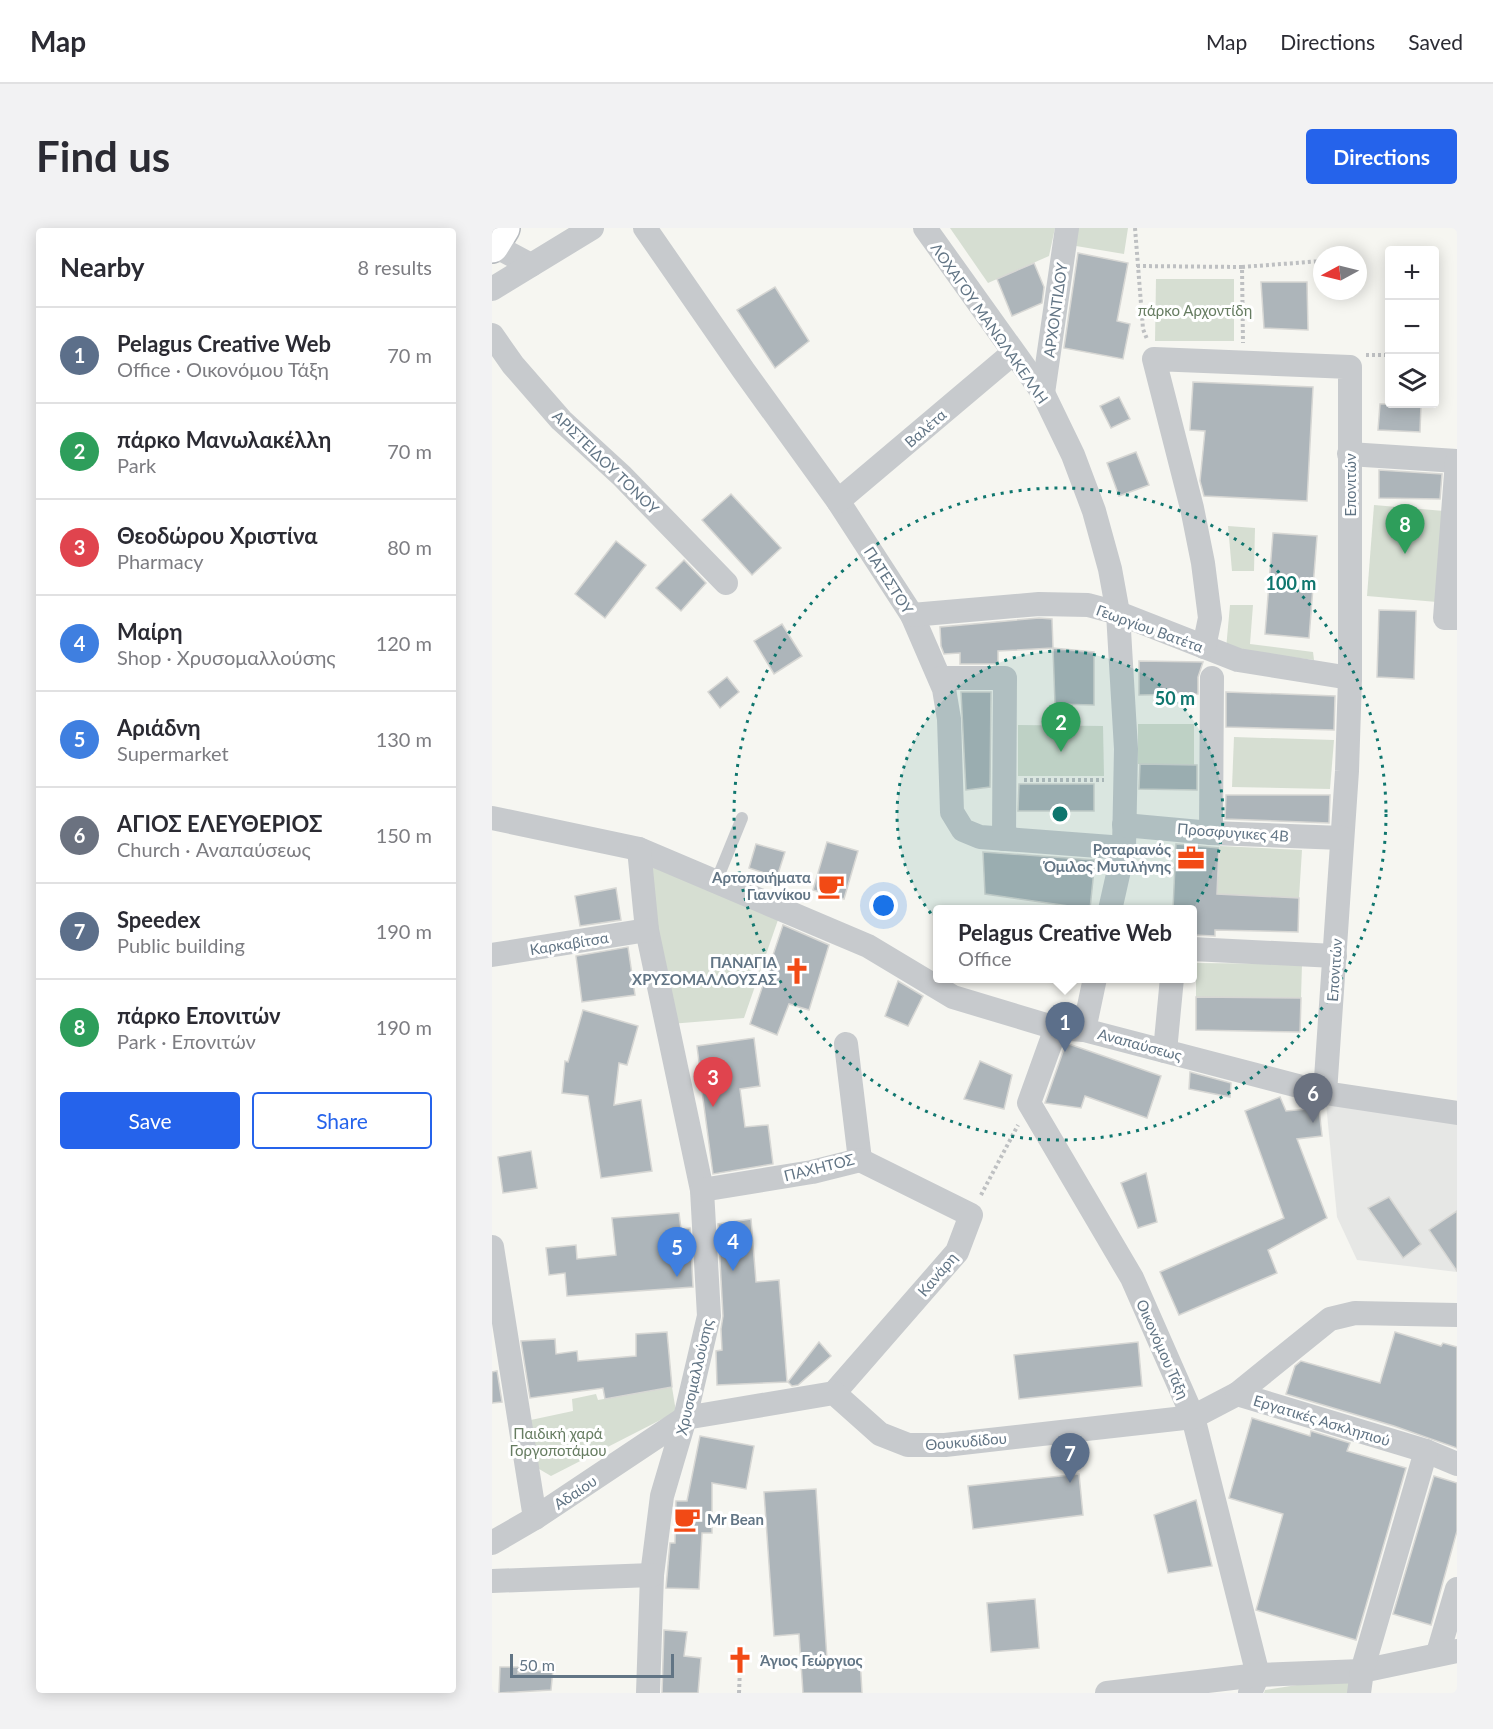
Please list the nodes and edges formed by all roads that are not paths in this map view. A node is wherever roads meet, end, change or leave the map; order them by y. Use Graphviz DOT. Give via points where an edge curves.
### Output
graph roads {
  1 [pos="592,228"];
  2 [pos="645,228"];
  3 [pos="925,228"];
  4 [pos="1066,228"];
  5 [pos="496,240"];
  6 [pos="531,265"];
  7 [pos="492,289"];
  8 [pos="492,336"];
  9 [pos="1012,354"];
  10 [pos="1042,393"];
  11 [pos="1349,454"];
  12 [pos="1457,461"];
  13 [pos="838,501"];
  14 [pos="726,583"];
  15 [pos="1118,614"];
  16 [pos="912,615"];
  17 [pos="1457,618"];
  18 [pos="1204,647"];
  19 [pos="941,678"];
  20 [pos="1212,678"];
  21 [pos="1350,678"];
  22 [pos="492,818"];
  23 [pos="742,818"];
  24 [pos="1212,833"];
  25 [pos="1124,836"];
  26 [pos="1342,838"];
  27 [pos="1004,839"];
  28 [pos="639,849"];
  29 [pos="716,882"];
  30 [pos="1111,905"];
  31 [pos="647,930"];
  32 [pos="1197,949"];
  33 [pos="492,955"];
  34 [pos="1335,956"];
  35 [pos="1094,983"];
  36 [pos="1171,983"];
  37 [pos="1056,1028"];
  38 [pos="1084,1030"];
  39 [pos="846,1044"];
  40 [pos="1164,1051"];
  41 [pos="1325,1093"];
  42 [pos="1457,1113"];
  43 [pos="860,1160"];
  44 [pos="702,1190"];
  45 [pos="492,1247"];
  46 [pos="1457,1315"];
  47 [pos="834,1393"];
  48 [pos="1237,1394"];
  49 [pos="1193,1417"];
  50 [pos="686,1418"];
  51 [pos="1426,1451"];
  52 [pos="1457,1464"];
  53 [pos="535,1518"];
  54 [pos="494,1537"];
  55 [pos="652,1575"];
  56 [pos="492,1581"];
  57 [pos="1457,1589"];
  58 [pos="1447,1652"];
  59 [pos="1361,1682"];
  60 [pos="1254,1684"];
  61 [pos="648,1693"];
  62 [pos="1107,1693"];
  1 -- 6 [label="street"];
  2 -- 13 [label="street, ΠΑΤΕΣΤΟΥ"];
  3 -- 9 [label="street, ΛΟΧΑΓΟΥ ΜΑΝΩΛΑΚΕΛΛΗ"];
  4 -- 10 [label="street, ΑΡΧΟΝΤΙΔΟΥ"];
  5 -- 6 [label="street"];
  6 -- 7 [label="street"];
  8 -- 14 [label="street, ΑΡΙΣΤΕΙΔΟΥ ΤΟΝΟΥ" via="561,420 622,476"];
  9 -- 10 [label="street, ΛΟΧΑΓΟΥ ΜΑΝΩΛΑΚΕΛΛΗ"];
  9 -- 13 [label="street, Βαλέτα"];
  10 -- 15 [label="street, ΛΟΧΑΓΟΥ ΜΑΝΩΛΑΚΕΛΛΗ" via="1073,455 1094,511"];
  11 -- 12 [label="street"];
  11 -- 18 [label="street, Επονιτών" via="1350,367 1154,359 1203,563 1210,618"];
  11 -- 21 [label="street, Επονιτών"];
  12 -- 17 [label="street" via="1445,618"];
  13 -- 16 [label="street, ΠΑΤΕΣΤΟΥ"];
  15 -- 16 [label="street, Γεωργίου Βατέτα" via="1067,603"];
  15 -- 18 [label="street, Γεωργίου Βατέτα"];
  15 -- 25 [label="street, ΛΟΧΑΓΟΥ ΜΑΝΩΛΑΚΕΛΛΗ" via="1126,749"];
  16 -- 19 [label="street, ΠΑΤΕΣΤΟΥ"];
  18 -- 21 [label="street, Γεωργίου Βατέτα" via="1238,660"];
  19 -- 27 [label="street, ΠΑΤΕΣΤΟΥ" via="949,719 952,812 963,830 980,837"];
  19 -- 27 [label="street" via="1005,678"];
  20 -- 24 [label="street"];
  21 -- 26 [label="street, Επονιτών"];
  22 -- 28 [label="street, Αναπαύσεως"];
  23 -- 29 [label="lane"];
  24 -- 25 [label="street, Προσφυγικες 4Β"];
  24 -- 26 [label="street, Προσφυγικες 4Β"];
  25 -- 27 [label="street, ΠΑΤΕΣΤΟΥ"];
  25 -- 30 [label="street, ΛΟΧΑΓΟΥ ΜΑΝΩΛΑΚΕΛΛΗ"];
  26 -- 34 [label="street, Επονιτών"];
  28 -- 29 [label="street, Αναπαύσεως"];
  28 -- 31 [label="street, Χρυσομαλλούσης"];
  29 -- 37 [label="street, Αναπαύσεως" via="868,945 953,997"];
  31 -- 33 [label="street, Καρκαβίτσα"];
  31 -- 44 [label="street, Χρυσομαλλούσης"];
  32 -- 34 [label="street"];
  34 -- 41 [label="street, Επονιτών"];
  35 -- 38 [label="street"];
  36 -- 40 [label="street"];
  37 -- 38 [label="street, Αναπαύσεως"];
  37 -- 49 [label="street, Οικονόμου Τάξη" via="1029,1103 1132,1278"];
  38 -- 40 [label="street, Αναπαύσεως"];
  39 -- 43 [label="street, ΠΑΧΗΤΟΣ"];
  40 -- 41 [label="street, Αναπαύσεως"];
  41 -- 42 [label="street, Αναπαύσεως"];
  43 -- 44 [label="street, ΠΑΧΗΤΟΣ"];
  43 -- 47 [label="street, Κανάρη" via="971,1215 957,1251"];
  44 -- 50 [label="street, Χρυσομαλλούσης" via="710,1316"];
  45 -- 53 [label="street"];
  46 -- 48 [label="street, Εργατικές Ασκληπιού" via="1355,1313 1330,1319"];
  47 -- 49 [label="street, Θουκυδίδου" via="880,1434 908,1445 945,1445"];
  47 -- 50 [label="street"];
  48 -- 49 [label="street"];
  48 -- 51 [label="street, Εργατικές Ασκληπιού"];
  49 -- 60 [label="street, Οικονόμου Τάξη"];
  50 -- 53 [label="street, Αδαίου"];
  50 -- 55 [label="street, Χρυσομαλλούσης" via="662,1496"];
  51 -- 52 [label="street, Εργατικές Ασκληπιού"];
  51 -- 59 [label="street"];
  53 -- 54 [label="street, Αδαίου"];
  55 -- 56 [label="street"];
  55 -- 61 [label="street, Χρυσομαλλούσης"];
  57 -- 58 [label="street"];
  58 -- 59 [label="street"];
  59 -- 60 [label="street"];
  60 -- 62 [label="street"];
}
